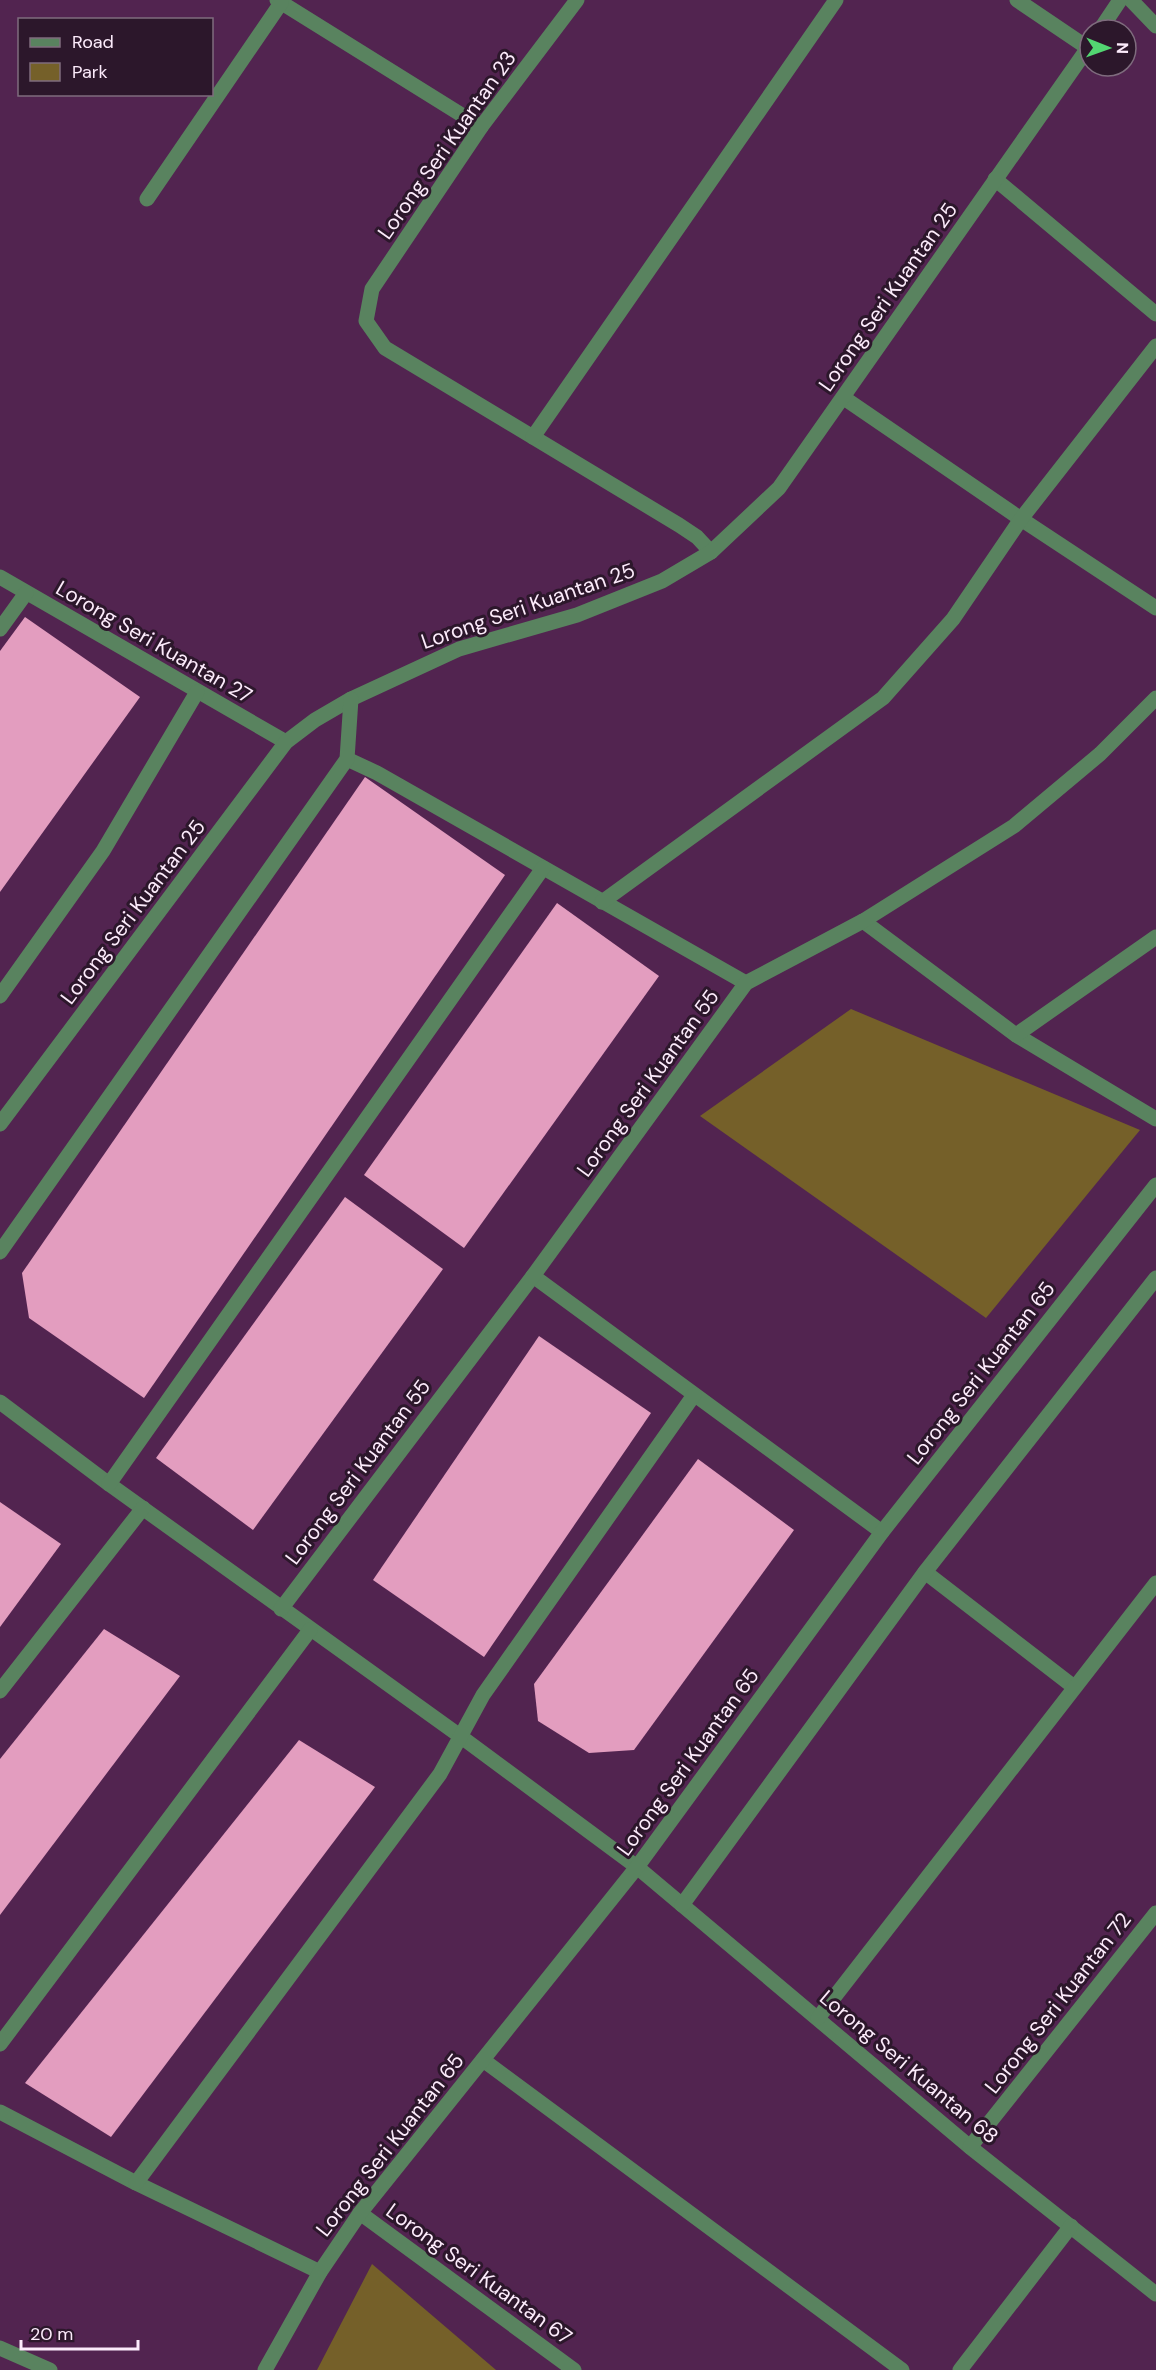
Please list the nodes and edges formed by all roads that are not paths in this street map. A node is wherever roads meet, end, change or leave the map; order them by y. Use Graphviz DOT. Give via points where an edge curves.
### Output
graph roads {
  1 [pos="578,0"];
  2 [pos="836,0"];
  3 [pos="1017,0"];
  4 [pos="1120,0"];
  5 [pos="1131,0"];
  6 [pos="279,2"];
  7 [pos="1108,18"];
  8 [pos="1156,26"];
  9 [pos="1078,40"];
  10 [pos="1078,62"];
  11 [pos="481,127"];
  12 [pos="995,179"];
  13 [pos="147,200"];
  14 [pos="1156,314"];
  15 [pos="1156,346"];
  16 [pos="844,398"];
  17 [pos="533,437"];
  18 [pos="1021,519"];
  19 [pos="711,552"];
  20 [pos="0,578"];
  21 [pos="27,593"];
  22 [pos="1156,608"];
  23 [pos="0,629"];
  24 [pos="197,692"];
  25 [pos="1156,698"];
  26 [pos="351,699"];
  27 [pos="286,742"];
  28 [pos="347,759"];
  29 [pos="543,868"];
  30 [pos="602,902"];
  31 [pos="863,921"];
  32 [pos="1156,937"];
  33 [pos="746,983"];
  34 [pos="0,996"];
  35 [pos="1016,1035"];
  36 [pos="1156,1119"];
  37 [pos="0,1124"];
  38 [pos="1154,1190"];
  39 [pos="0,1252"];
  40 [pos="533,1276"];
  41 [pos="1156,1278"];
  42 [pos="694,1395"];
  43 [pos="0,1402"];
  44 [pos="109,1484"];
  45 [pos="143,1508"];
  46 [pos="882,1532"];
  47 [pos="925,1572"];
  48 [pos="1156,1583"];
  49 [pos="281,1609"];
  50 [pos="310,1630"];
  51 [pos="1074,1687"];
  52 [pos="0,1691"];
  53 [pos="460,1736"];
  54 [pos="637,1867"];
  55 [pos="682,1905"];
  56 [pos="1156,1913"];
  57 [pos="818,2018"];
  58 [pos="0,2044"];
  59 [pos="483,2060"];
  60 [pos="0,2112"];
  61 [pos="970,2147"];
  62 [pos="136,2183"];
  63 [pos="360,2213"];
  64 [pos="1071,2226"];
  65 [pos="320,2272"];
  66 [pos="1156,2295"];
  67 [pos="0,2348"];
  68 [pos="50,2370"];
  69 [pos="265,2370"];
  70 [pos="574,2370"];
  71 [pos="902,2370"];
  72 [pos="960,2370"];
  1 -- 11 [label="street, Lorong Seri Kuantan 23"];
  2 -- 17 [label="street"];
  3 -- 9 [label="street"];
  4 -- 7 [label="street"];
  5 -- 8 [label="street"];
  6 -- 11 [label="street"];
  6 -- 13 [label="street"];
  10 -- 12 [label="street, Lorong Seri Kuantan 25"];
  11 -- 17 [label="street, Lorong Seri Kuantan 23" via="372,288 366,321 385,348"];
  12 -- 14 [label="street"];
  12 -- 16 [label="street, Lorong Seri Kuantan 25"];
  15 -- 18 [label="street"];
  16 -- 18 [label="street"];
  16 -- 19 [label="street, Lorong Seri Kuantan 25" via="779,488"];
  17 -- 19 [label="street" via="679,525"];
  18 -- 22 [label="street"];
  18 -- 30 [label="street" via="953,620 883,698"];
  19 -- 26 [label="street, Lorong Seri Kuantan 25" via="662,581 577,615 459,648"];
  20 -- 21 [label="street, Lorong Seri Kuantan 27"];
  21 -- 23 [label="street"];
  21 -- 24 [label="street, Lorong Seri Kuantan 27"];
  24 -- 27 [label="street, Lorong Seri Kuantan 27"];
  24 -- 34 [label="street" via="104,851"];
  25 -- 31 [label="street, Lorong Seri Kuantan 55" via="1100,754 1014,826"];
  26 -- 27 [label="street, Lorong Seri Kuantan 25"];
  26 -- 28 [label="street"];
  27 -- 37 [label="street, Lorong Seri Kuantan 25"];
  28 -- 29 [label="street"];
  28 -- 39 [label="street"];
  29 -- 30 [label="street"];
  29 -- 44 [label="street"];
  30 -- 33 [label="street"];
  31 -- 33 [label="street, Lorong Seri Kuantan 55"];
  31 -- 35 [label="street"];
  32 -- 35 [label="street"];
  33 -- 40 [label="street, Lorong Seri Kuantan 55"];
  35 -- 36 [label="street"];
  38 -- 46 [label="street, Lorong Seri Kuantan 65"];
  40 -- 42 [label="street"];
  40 -- 49 [label="street, Lorong Seri Kuantan 55"];
  41 -- 47 [label="street"];
  42 -- 46 [label="street"];
  42 -- 53 [label="street" via="483,1695"];
  43 -- 44 [label="street, Lorong Seri Kuantan 68"];
  44 -- 45 [label="street, Lorong Seri Kuantan 68"];
  45 -- 49 [label="street, Lorong Seri Kuantan 68"];
  45 -- 52 [label="street"];
  46 -- 54 [label="street, Lorong Seri Kuantan 65"];
  47 -- 51 [label="street"];
  47 -- 55 [label="street"];
  48 -- 51 [label="street"];
  49 -- 50 [label="street, Lorong Seri Kuantan 68"];
  50 -- 53 [label="street, Lorong Seri Kuantan 68"];
  50 -- 58 [label="street"];
  51 -- 57 [label="street"];
  53 -- 54 [label="street, Lorong Seri Kuantan 68"];
  53 -- 62 [label="street" via="440,1774"];
  54 -- 55 [label="street, Lorong Seri Kuantan 68"];
  54 -- 59 [label="street, Lorong Seri Kuantan 65"];
  55 -- 57 [label="street, Lorong Seri Kuantan 68"];
  56 -- 61 [label="street, Lorong Seri Kuantan 72"];
  57 -- 61 [label="street, Lorong Seri Kuantan 68"];
  59 -- 63 [label="street, Lorong Seri Kuantan 65"];
  59 -- 71 [label="street"];
  60 -- 62 [label="street"];
  61 -- 64 [label="street, Lorong Seri Kuantan 68"];
  62 -- 65 [label="street"];
  63 -- 65 [label="street, Lorong Seri Kuantan 65"];
  63 -- 70 [label="street, Lorong Seri Kuantan 67"];
  64 -- 66 [label="street, Lorong Seri Kuantan 68"];
  64 -- 72 [label="street"];
  65 -- 69 [label="street, Lorong Seri Kuantan 65"];
  67 -- 68 [label="street"];
}
